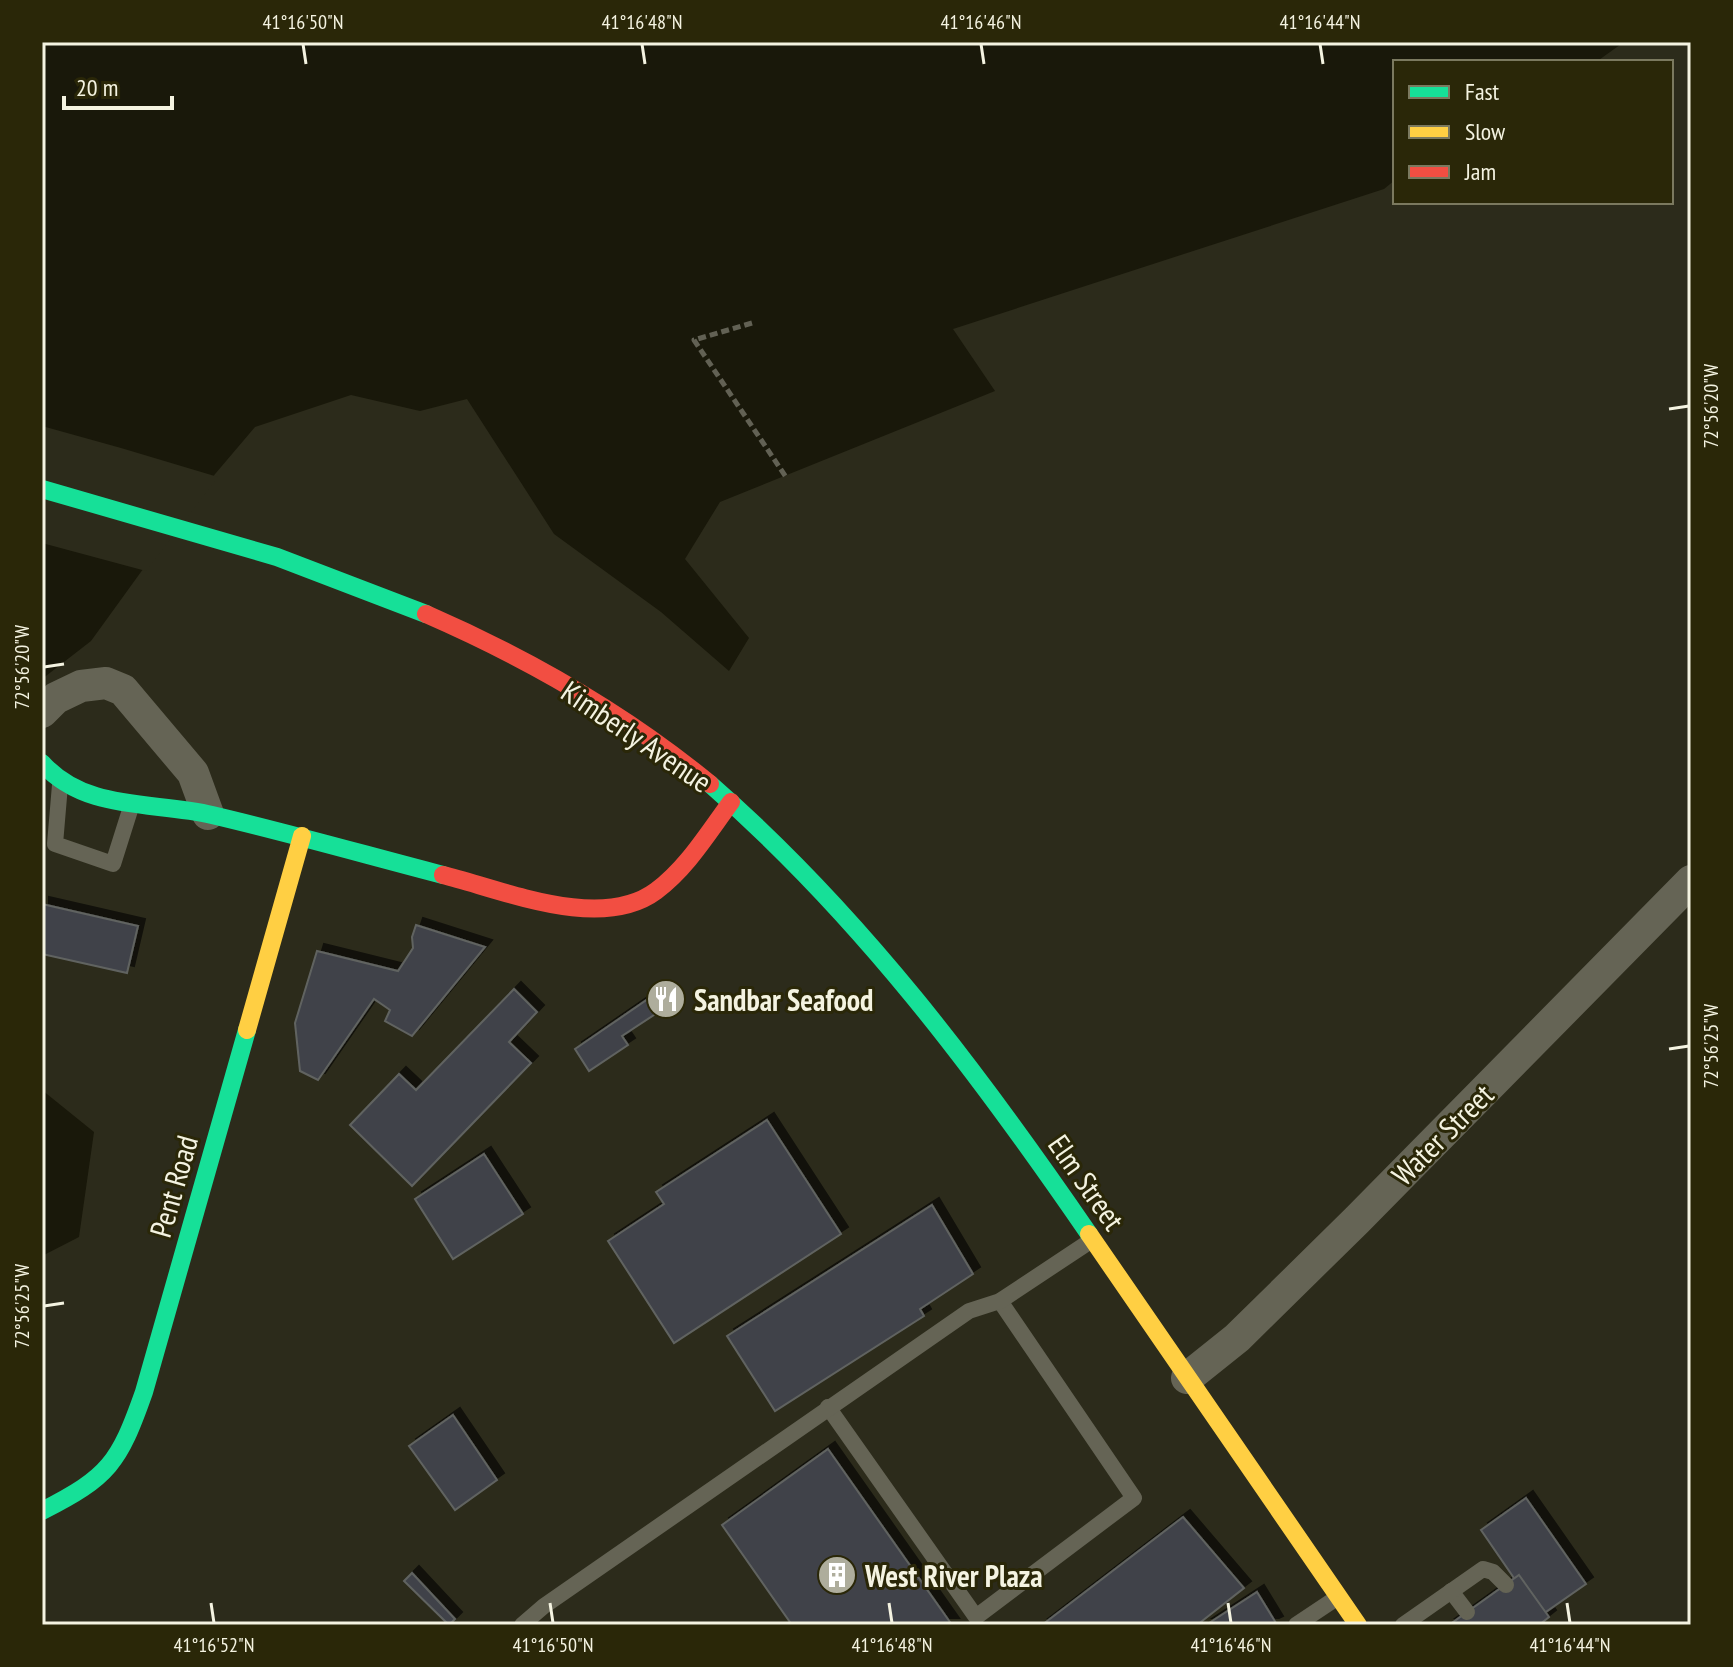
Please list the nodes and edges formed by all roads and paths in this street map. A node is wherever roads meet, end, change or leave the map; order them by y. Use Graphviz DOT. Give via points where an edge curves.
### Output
graph roads {
  1 [pos="752,323"];
  2 [pos="786,477"];
  3 [pos="42,489"];
  4 [pos="42,712"];
  5 [pos="42,763"];
  6 [pos="60,783"];
  7 [pos="731,802"];
  8 [pos="131,806"];
  9 [pos="208,814"];
  10 [pos="302,836"];
  11 [pos="1691,881"];
  12 [pos="1093,1239"];
  13 [pos="1000,1301"];
  14 [pos="1187,1378"];
  15 [pos="828,1407"];
  16 [pos="42,1511"];
  17 [pos="1506,1585"];
  18 [pos="1451,1591"];
  19 [pos="1338,1597"];
  20 [pos="1467,1612"];
  21 [pos="1426,1619"];
  22 [pos="522,1625"];
  23 [pos="1296,1625"];
  24 [pos="1358,1625"];
  25 [pos="1403,1625"];
  1 -- 2 [label="path" via="694,340"];
  3 -- 7 [label="main road, Kimberly Avenue" via="248,548 401,603 525,663 643,734"];
  4 -- 9 [label="street" via="81,686 106,683 123,690 193,773"];
  5 -- 6 [label="main road"];
  6 -- 8 [label="main road, Kimberly Avenue"];
  6 -- 8 [label="lane" via="55,844 113,864"];
  7 -- 10 [label="main road, Kimberly Avenue" via="658,890 636,904 602,910 560,905"];
  7 -- 12 [label="main road, Elm Street" via="882,952 963,1053"];
  8 -- 9 [label="main road, Kimberly Avenue"];
  9 -- 10 [label="main road, Kimberly Avenue"];
  10 -- 16 [label="main road, Pent Road" via="123,1454 97,1483"];
  11 -- 14 [label="street, Water Street" via="1237,1338"];
  12 -- 13 [label="lane"];
  12 -- 14 [label="main road, Elm Street"];
  13 -- 15 [label="lane" via="969,1311"];
  13 -- 15 [label="lane" via="1134,1498 976,1617"];
  14 -- 19 [label="main road, Elm Street"];
  15 -- 22 [label="lane"];
  17 -- 18 [label="lane" via="1483,1569"];
  18 -- 20 [label="lane"];
  18 -- 21 [label="lane"];
  19 -- 23 [label="lane"];
  19 -- 24 [label="main road, Elm Street"];
  21 -- 25 [label="lane"];
}
